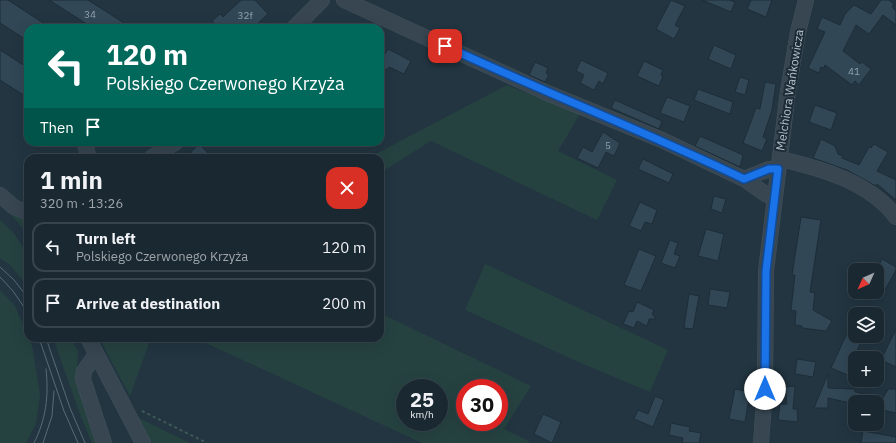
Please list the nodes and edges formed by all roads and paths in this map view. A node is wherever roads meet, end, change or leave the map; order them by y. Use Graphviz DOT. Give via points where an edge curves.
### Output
graph roads {
  1 [pos="322,0"];
  2 [pos="344,0"];
  3 [pos="806,0"];
  4 [pos="298,24"];
  5 [pos="170,146"];
  6 [pos="157,154"];
  7 [pos="779,164"];
  8 [pos="744,179"];
  9 [pos="0,195"];
  10 [pos="775,197"];
  11 [pos="24,211"];
  12 [pos="896,217"];
  13 [pos="90,342"];
  14 [pos="96,354"];
  15 [pos="124,408"];
  16 [pos="104,443"];
  17 [pos="143,443"];
  18 [pos="207,443"];
  19 [pos="760,443"];
  1 -- 4 [label="street"];
  2 -- 8 [label="street" via="545,92 662,140"];
  3 -- 7 [label="street, Melchiora Wańkowicza" via="793,60"];
  5 -- 6 [label="street"];
  7 -- 8 [label="street"];
  7 -- 10 [label="street, Melchiora Wańkowicza"];
  7 -- 12 [label="street" via="809,166 860,187 878,197"];
  8 -- 10 [label="street" via="767,195"];
  9 -- 11 [label="street" via="14,207"];
  10 -- 19 [label="street, Melchiora Wańkowicza" via="766,271 765,389"];
  13 -- 14 [label="street"];
  14 -- 15 [label="street"];
  14 -- 16 [label="street" via="84,371 83,379"];
  15 -- 17 [label="street"];
  15 -- 18 [label="path" via="138,410"];
}
